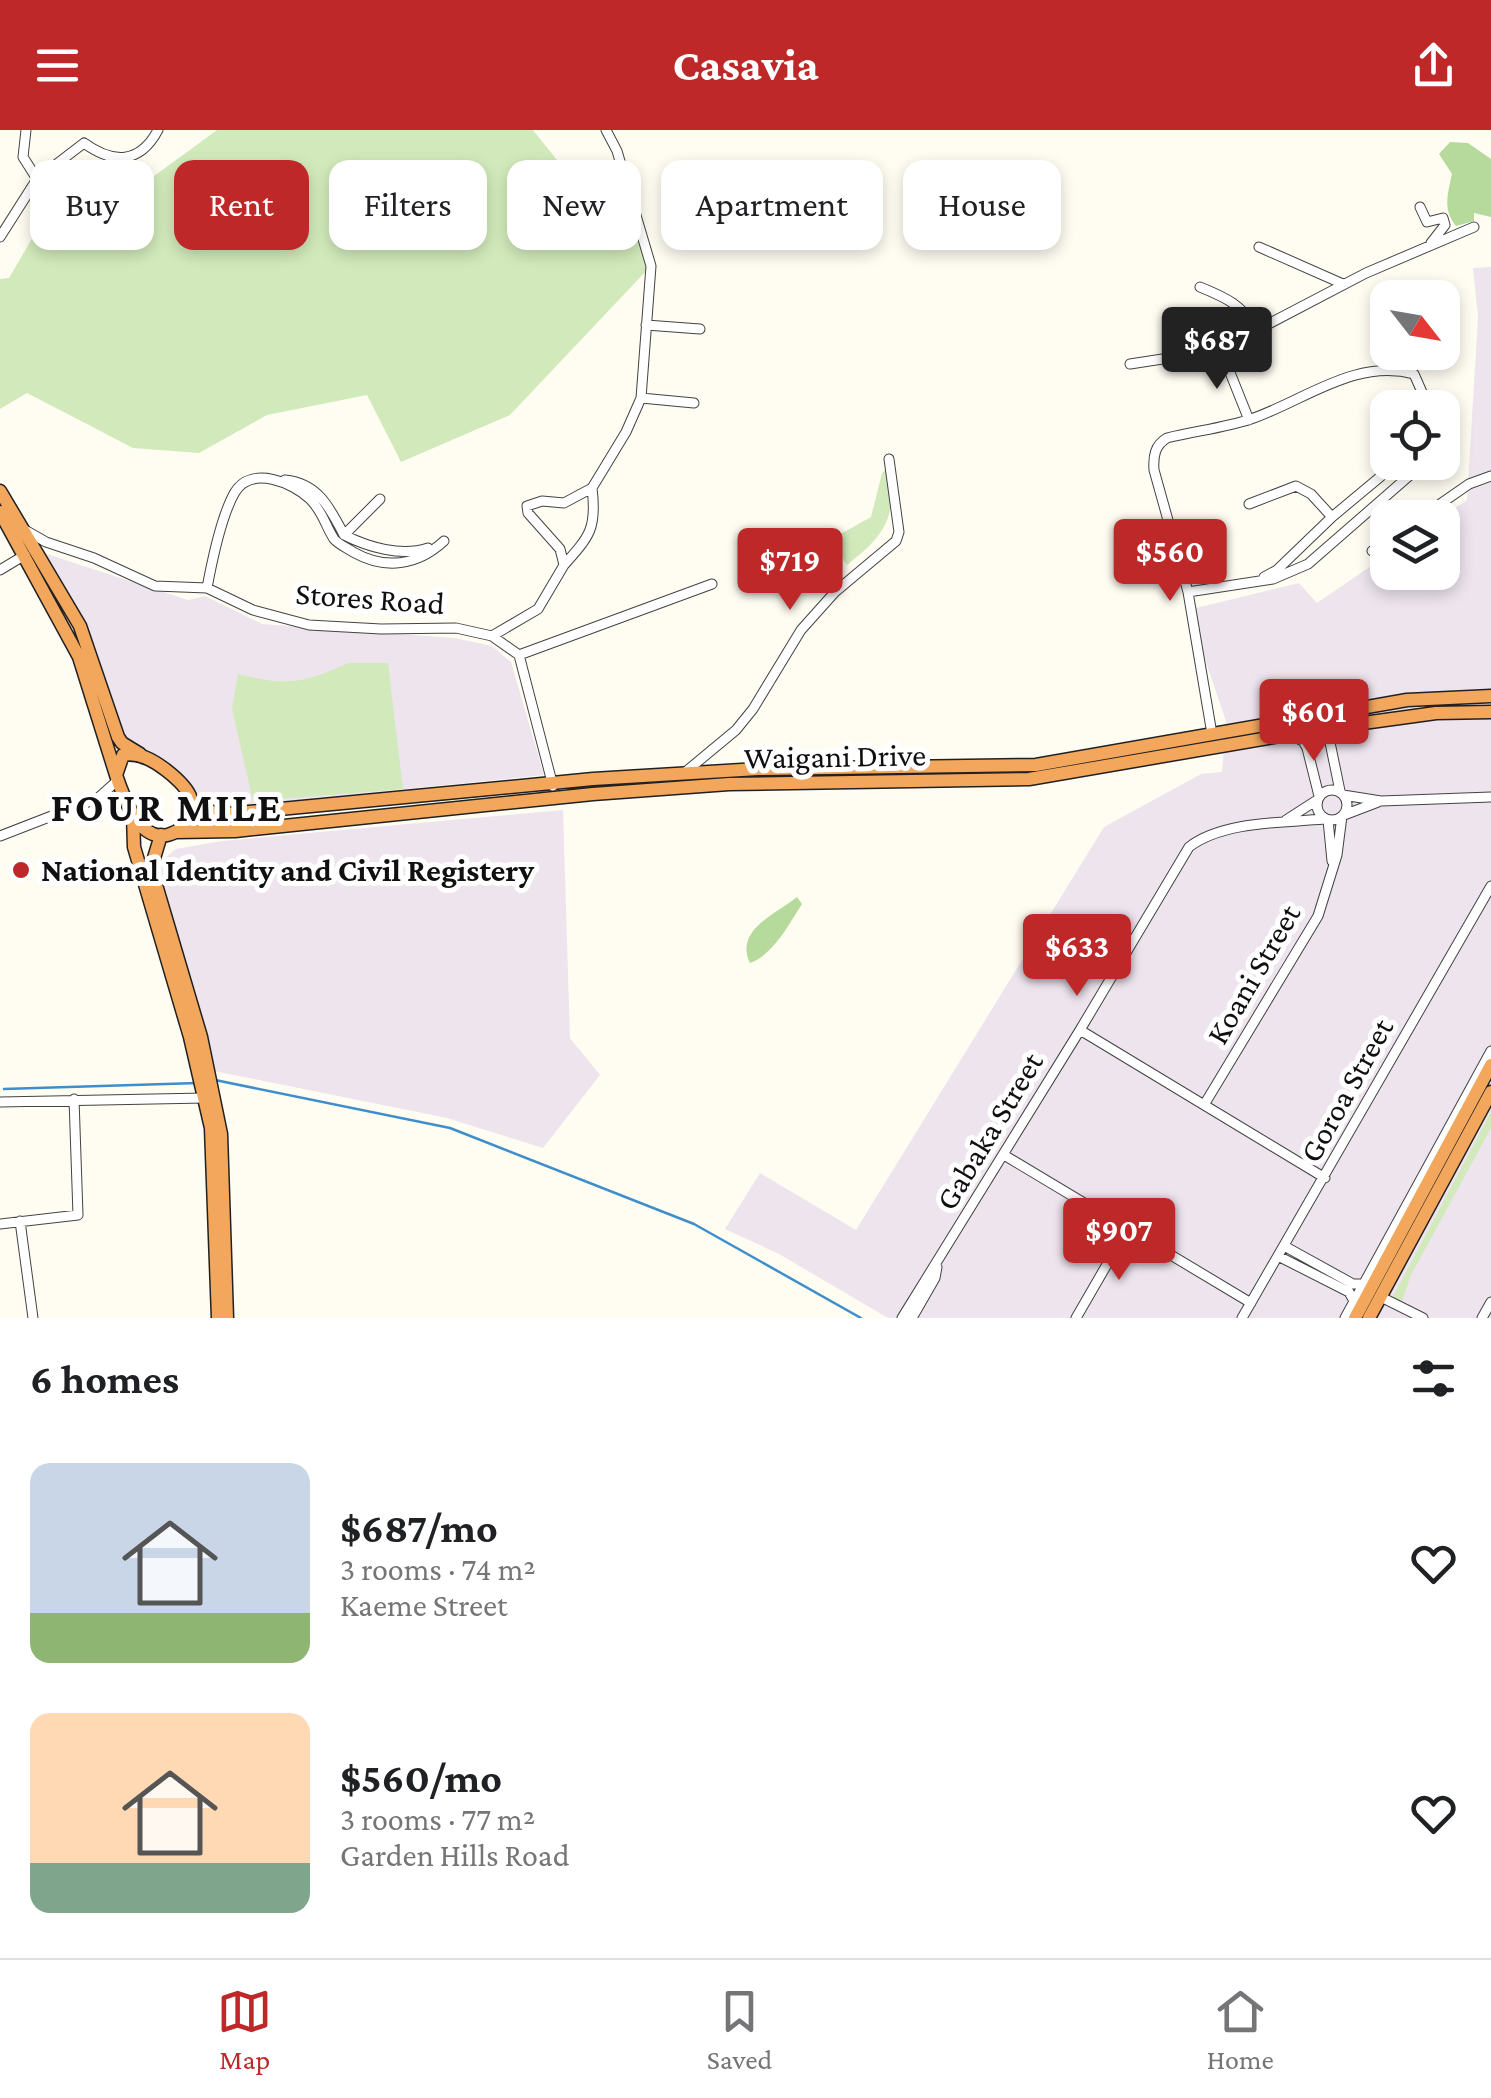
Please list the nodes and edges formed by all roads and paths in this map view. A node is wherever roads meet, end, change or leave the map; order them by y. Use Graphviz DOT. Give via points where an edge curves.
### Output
graph roads {
  1 [pos="26,130"];
  2 [pos="90,130"];
  3 [pos="158,130"];
  4 [pos="606,130"];
  5 [pos="84,144"];
  6 [pos="63,160"];
  7 [pos="30,169"];
  8 [pos="30,191"];
  9 [pos="1420,207"];
  10 [pos="1474,227"];
  11 [pos="0,237"];
  12 [pos="1431,243"];
  13 [pos="1259,246"];
  14 [pos="1343,284"];
  15 [pos="1200,287"];
  16 [pos="646,325"];
  17 [pos="700,329"];
  18 [pos="1257,330"];
  19 [pos="1221,350"];
  20 [pos="1130,364"];
  21 [pos="1421,387"];
  22 [pos="1422,390"];
  23 [pos="641,398"];
  24 [pos="694,403"];
  25 [pos="1249,420"];
  26 [pos="889,459"];
  27 [pos="1491,476"];
  28 [pos="277,479"];
  29 [pos="1376,480"];
  30 [pos="1405,480"];
  31 [pos="592,488"];
  32 [pos="0,491"];
  33 [pos="380,499"];
  34 [pos="1446,500"];
  35 [pos="1249,504"];
  36 [pos="0,512"];
  37 [pos="1332,516"];
  38 [pos="22,527"];
  39 [pos="344,535"];
  40 [pos="25,556"];
  41 [pos="564,566"];
  42 [pos="0,570"];
  43 [pos="1258,580"];
  44 [pos="712,584"];
  45 [pos="207,588"];
  46 [pos="1188,592"];
  47 [pos="492,636"];
  48 [pos="519,655"];
  49 [pos="1491,696"];
  50 [pos="1491,712"];
  51 [pos="1260,724"];
  52 [pos="1328,728"];
  53 [pos="1212,734"];
  54 [pos="1290,735"];
  55 [pos="1098,756"];
  56 [pos="147,757"];
  57 [pos="1169,758"];
  58 [pos="1014,766"];
  59 [pos="1082,771"];
  60 [pos="711,772"];
  61 [pos="683,774"];
  62 [pos="117,778"];
  63 [pos="552,782"];
  64 [pos="797,784"];
  65 [pos="1342,793"];
  66 [pos="126,797"];
  67 [pos="1491,797"];
  68 [pos="98,798"];
  69 [pos="556,798"];
  70 [pos="1318,798"];
  71 [pos="1380,801"];
  72 [pos="193,803"];
  73 [pos="133,812"];
  74 [pos="1343,815"];
  75 [pos="1326,819"];
  76 [pos="1278,824"];
  77 [pos="176,832"];
  78 [pos="0,836"];
  79 [pos="161,836"];
  80 [pos="1332,864"];
  81 [pos="1491,886"];
  82 [pos="1080,1030"];
  83 [pos="1491,1050"];
  84 [pos="1491,1065"];
  85 [pos="204,1070"];
  86 [pos="207,1092"];
  87 [pos="1491,1092"];
  88 [pos="74,1099"];
  89 [pos="0,1102"];
  90 [pos="1204,1105"];
  91 [pos="1004,1155"];
  92 [pos="1325,1178"];
  93 [pos="20,1222"];
  94 [pos="0,1224"];
  95 [pos="1128,1228"];
  96 [pos="1283,1252"];
  97 [pos="937,1264"];
  98 [pos="1372,1290"];
  99 [pos="1354,1301"];
  100 [pos="1491,1302"];
  101 [pos="1251,1303"];
  102 [pos="32,1318"];
  103 [pos="218,1318"];
  104 [pos="227,1318"];
  105 [pos="902,1318"];
  106 [pos="912,1318"];
  107 [pos="1076,1318"];
  108 [pos="1242,1318"];
  109 [pos="1345,1318"];
  110 [pos="1355,1318"];
  111 [pos="1369,1318"];
  112 [pos="1423,1318"];
  113 [pos="1482,1318"];
  1 -- 7 [label="street" via="22,149"];
  2 -- 5 [label="street"];
  3 -- 5 [label="street" via="142,150 114,159"];
  4 -- 16 [label="street" via="650,266"];
  5 -- 6 [label="street"];
  8 -- 11 [label="street"];
  9 -- 12 [label="street" via="1428,222 1443,218"];
  10 -- 12 [label="street"];
  12 -- 14 [label="street"];
  13 -- 14 [label="street"];
  14 -- 18 [label="street"];
  15 -- 18 [label="street" via="1234,300"];
  16 -- 17 [label="street"];
  16 -- 23 [label="street"];
  18 -- 19 [label="street"];
  19 -- 20 [label="street"];
  19 -- 25 [label="street"];
  21 -- 22 [label="street"];
  21 -- 25 [label="street" via="1407,372 1356,374"];
  23 -- 24 [label="street"];
  23 -- 31 [label="street"];
  25 -- 46 [label="street" via="1167,438 1155,450 1154,470"];
  26 -- 61 [label="street" via="896,540 835,592 801,630 745,719"];
  27 -- 34 [label="street"];
  28 -- 39 [label="street" via="298,481 319,495"];
  28 -- 39 [label="street" via="324,514 335,541 374,562 396,565 442,542 420,551 390,550"];
  28 -- 45 [label="street" via="243,484 235,493"];
  29 -- 37 [label="street"];
  30 -- 43 [label="street" via="1308,564"];
  31 -- 41 [label="street" via="592,532"];
  31 -- 41 [label="street" via="564,502 527,506"];
  32 -- 38 [label="highway"];
  33 -- 39 [label="street"];
  35 -- 37 [label="street" via="1296,486"];
  36 -- 40 [label="highway"];
  37 -- 43 [label="street"];
  38 -- 45 [label="street, Stores Road" via="156,586"];
  38 -- 56 [label="highway" via="80,626 118,737"];
  40 -- 42 [label="street"];
  40 -- 62 [label="highway" via="89,682"];
  41 -- 47 [label="street" via="538,610"];
  43 -- 46 [label="street"];
  44 -- 48 [label="street"];
  45 -- 47 [label="street, Stores Road" via="253,610 309,624 456,628"];
  46 -- 53 [label="street"];
  47 -- 48 [label="street, Stores Road"];
  48 -- 63 [label="street"];
  49 -- 51 [label="highway, Waigani Drive" via="1406,700"];
  50 -- 52 [label="highway, Waigani Drive"];
  51 -- 52 [label="highway" via="1322,718"];
  51 -- 53 [label="highway, Waigani Drive"];
  52 -- 54 [label="highway, Waigani Drive"];
  52 -- 65 [label="street"];
  53 -- 55 [label="highway, Waigani Drive"];
  54 -- 57 [label="highway, Waigani Drive"];
  54 -- 70 [label="street" via="1307,748"];
  55 -- 57 [label="highway" via="1100,763"];
  55 -- 58 [label="highway, Waigani Drive"];
  56 -- 62 [label="highway" via="123,756"];
  56 -- 72 [label="highway"];
  57 -- 59 [label="highway, Waigani Drive"];
  58 -- 59 [label="highway" via="1082,762"];
  58 -- 60 [label="highway, Waigani Drive"];
  59 -- 64 [label="highway, Waigani Drive" via="1030,780"];
  60 -- 61 [label="highway, Waigani Drive"];
  60 -- 64 [label="highway" via="714,782"];
  61 -- 63 [label="highway, Waigani Drive"];
  62 -- 66 [label="highway"];
  62 -- 68 [label="street"];
  63 -- 69 [label="street"];
  63 -- 72 [label="highway, Waigani Drive" via="231,814 211,814"];
  64 -- 69 [label="highway, Waigani Drive"];
  65 -- 70 [label="street" via="1331,789"];
  65 -- 71 [label="street"];
  65 -- 74 [label="street"];
  66 -- 68 [label="street"];
  66 -- 73 [label="highway"];
  67 -- 71 [label="street"];
  68 -- 78 [label="street"];
  69 -- 77 [label="highway, Waigani Drive" via="235,832"];
  70 -- 75 [label="street"];
  70 -- 76 [label="street, Gabaka Street"];
  71 -- 74 [label="street"];
  72 -- 77 [label="highway"];
  73 -- 79 [label="highway" via="142,827"];
  73 -- 85 [label="highway" via="134,847"];
  74 -- 75 [label="street"];
  74 -- 80 [label="street, Koani Street"];
  75 -- 76 [label="street, Gabaka Street"];
  75 -- 80 [label="street, Koani Street"];
  76 -- 82 [label="street, Gabaka Street" via="1210,835 1189,847"];
  77 -- 79 [label="highway, Waigani Drive"];
  79 -- 85 [label="highway" via="152,868"];
  80 -- 90 [label="street, Koani Street" via="1318,916"];
  81 -- 92 [label="street, Goroa Street"];
  82 -- 90 [label="street"];
  82 -- 91 [label="street, Gabaka Street"];
  83 -- 98 [label="street"];
  84 -- 98 [label="highway"];
  85 -- 86 [label="highway"];
  86 -- 88 [label="street"];
  86 -- 103 [label="highway"];
  86 -- 104 [label="highway" via="221,1134"];
  87 -- 98 [label="highway"];
  88 -- 89 [label="street"];
  88 -- 93 [label="street" via="78,1216"];
  90 -- 92 [label="street"];
  91 -- 95 [label="street"];
  91 -- 97 [label="street, Gabaka Street"];
  92 -- 96 [label="street, Goroa Street"];
  93 -- 94 [label="street"];
  93 -- 102 [label="street"];
  95 -- 101 [label="street"];
  95 -- 107 [label="street"];
  96 -- 98 [label="street"];
  96 -- 99 [label="street"];
  96 -- 101 [label="street, Goroa Street"];
  97 -- 105 [label="street, Gabaka Street"];
  97 -- 106 [label="street, Gabaka Street"];
  98 -- 99 [label="street"];
  98 -- 110 [label="highway"];
  98 -- 111 [label="highway"];
  98 -- 112 [label="street"];
  99 -- 109 [label="street"];
  100 -- 113 [label="street"];
  101 -- 108 [label="street, Goroa Street"];
}
